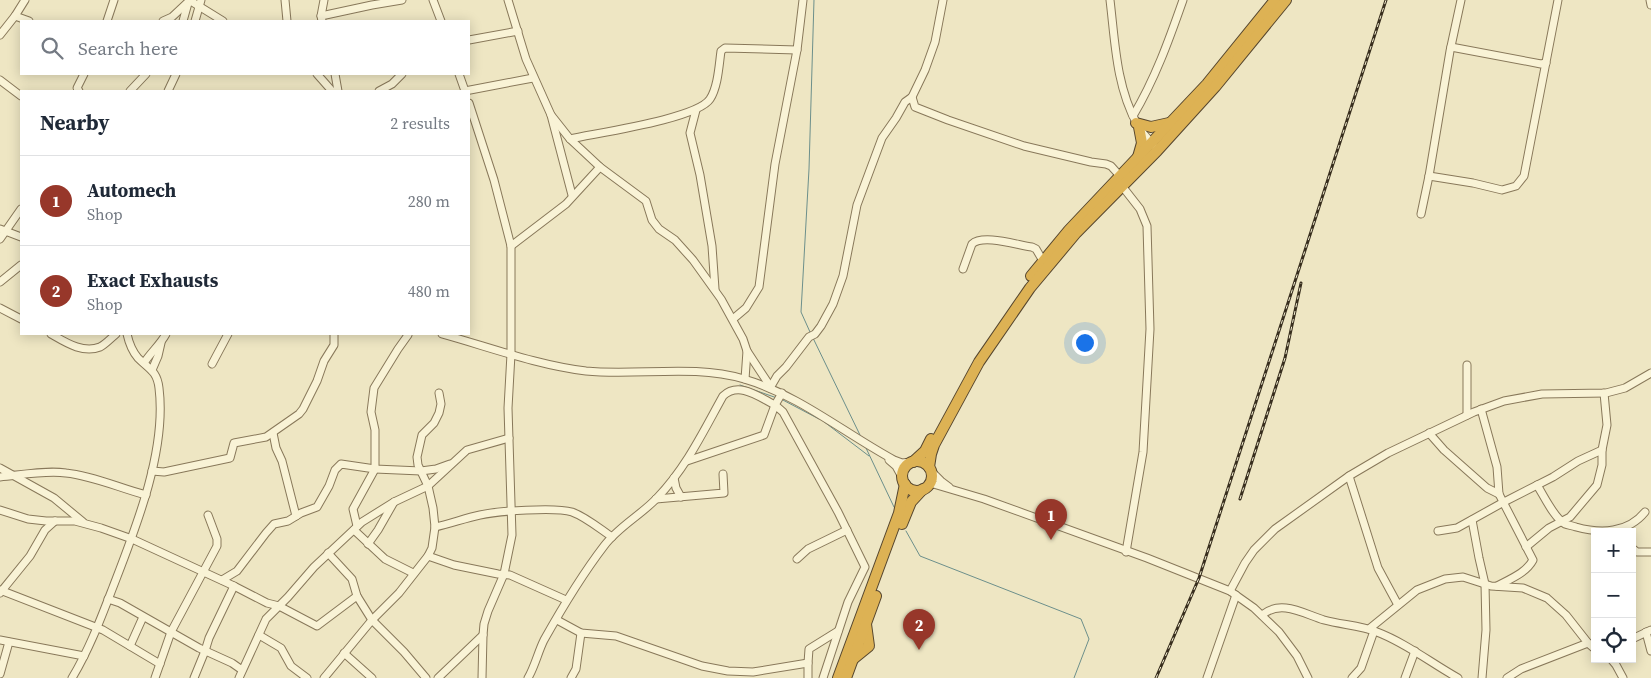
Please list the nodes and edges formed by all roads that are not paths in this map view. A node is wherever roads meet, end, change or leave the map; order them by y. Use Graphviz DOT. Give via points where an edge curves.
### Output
graph roads {
  1 [pos="25,0"];
  2 [pos="114,0"];
  3 [pos="285,0"];
  4 [pos="324,0"];
  5 [pos="402,0"];
  6 [pos="433,0"];
  7 [pos="508,0"];
  8 [pos="803,0"];
  9 [pos="943,0"];
  10 [pos="1110,0"];
  11 [pos="1183,0"];
  12 [pos="1461,0"];
  13 [pos="1558,0"];
  14 [pos="1650,0"];
  15 [pos="188,1"];
  16 [pos="1280,1"];
  17 [pos="201,3"];
  18 [pos="1651,5"];
  19 [pos="15,16"];
  20 [pos="321,19"];
  21 [pos="26,20"];
  22 [pos="107,20"];
  23 [pos="165,20"];
  24 [pos="183,20"];
  25 [pos="194,20"];
  26 [pos="222,20"];
  27 [pos="287,20"];
  28 [pos="441,20"];
  29 [pos="518,31"];
  30 [pos="0,35"];
  31 [pos="470,40"];
  32 [pos="1451,48"];
  33 [pos="797,50"];
  34 [pos="1546,63"];
  35 [pos="84,75"];
  36 [pos="145,75"];
  37 [pos="176,75"];
  38 [pos="318,75"];
  39 [pos="335,75"];
  40 [pos="401,75"];
  41 [pos="459,75"];
  42 [pos="533,78"];
  43 [pos="0,80"];
  44 [pos="78,90"];
  45 [pos="131,90"];
  46 [pos="168,90"];
  47 [pos="331,90"];
  48 [pos="338,90"];
  49 [pos="381,90"];
  50 [pos="465,90"];
  51 [pos="469,90"];
  52 [pos="20,95"];
  53 [pos="912,97"];
  54 [pos="470,106"];
  55 [pos="696,110"];
  56 [pos="551,115"];
  57 [pos="1174,119"];
  58 [pos="1136,122"];
  59 [pos="570,139"];
  60 [pos="1154,147"];
  61 [pos="1134,161"];
  62 [pos="600,167"];
  63 [pos="1429,176"];
  64 [pos="1121,181"];
  65 [pos="572,195"];
  66 [pos="20,211"];
  67 [pos="1421,214"];
  68 [pos="3,230"];
  69 [pos="20,237"];
  70 [pos="0,239"];
  71 [pos="511,246"];
  72 [pos="1043,261"];
  73 [pos="20,266"];
  74 [pos="963,268"];
  75 [pos="0,282"];
  76 [pos="715,290"];
  77 [pos="0,308"];
  78 [pos="20,318"];
  79 [pos="733,319"];
  80 [pos="52,335"];
  81 [pos="115,335"];
  82 [pos="127,335"];
  83 [pos="165,335"];
  84 [pos="227,335"];
  85 [pos="334,335"];
  86 [pos="408,335"];
  87 [pos="445,335"];
  88 [pos="161,343"];
  89 [pos="747,351"];
  90 [pos="511,354"];
  91 [pos="144,363"];
  92 [pos="212,364"];
  93 [pos="1467,365"];
  94 [pos="152,370"];
  95 [pos="1651,373"];
  96 [pos="745,379"];
  97 [pos="770,387"];
  98 [pos="439,393"];
  99 [pos="1604,393"];
  100 [pos="782,394"];
  101 [pos="775,405"];
  102 [pos="1481,409"];
  103 [pos="1467,415"];
  104 [pos="273,433"];
  105 [pos="1429,433"];
  106 [pos="509,438"];
  107 [pos="262,439"];
  108 [pos="276,448"];
  109 [pos="1602,450"];
  110 [pos="884,455"];
  111 [pos="687,461"];
  112 [pos="912,462"];
  113 [pos="453,463"];
  114 [pos="0,468"];
  115 [pos="375,469"];
  116 [pos="930,469"];
  117 [pos="152,471"];
  118 [pos="421,471"];
  119 [pos="723,474"];
  120 [pos="13,475"];
  121 [pos="1349,476"];
  122 [pos="0,477"];
  123 [pos="674,478"];
  124 [pos="904,481"];
  125 [pos="428,486"];
  126 [pos="927,486"];
  127 [pos="1537,486"];
  128 [pos="952,488"];
  129 [pos="1499,494"];
  130 [pos="146,495"];
  131 [pos="682,497"];
  132 [pos="656,499"];
  133 [pos="394,502"];
  134 [pos="1502,502"];
  135 [pos="0,510"];
  136 [pos="512,511"];
  137 [pos="1645,512"];
  138 [pos="208,515"];
  139 [pos="296,516"];
  140 [pos="1472,520"];
  141 [pos="55,521"];
  142 [pos="84,522"];
  143 [pos="1563,522"];
  144 [pos="435,527"];
  145 [pos="356,528"];
  146 [pos="1622,528"];
  147 [pos="847,530"];
  148 [pos="1438,531"];
  149 [pos="1591,531"];
  150 [pos="612,537"];
  151 [pos="132,539"];
  152 [pos="368,544"];
  153 [pos="1526,546"];
  154 [pos="1636,551"];
  155 [pos="1126,552"];
  156 [pos="1651,552"];
  157 [pos="328,553"];
  158 [pos="428,556"];
  159 [pos="797,559"];
  160 [pos="1524,571"];
  161 [pos="203,572"];
  162 [pos="413,573"];
  163 [pos="504,574"];
  164 [pos="222,580"];
  165 [pos="1485,584"];
  166 [pos="234,586"];
  167 [pos="1496,586"];
  168 [pos="1521,588"];
  169 [pos="1,592"];
  170 [pos="1233,593"];
  171 [pos="357,596"];
  172 [pos="108,599"];
  173 [pos="566,600"];
  174 [pos="1398,605"];
  175 [pos="279,606"];
  176 [pos="1262,615"];
  177 [pos="143,617"];
  178 [pos="372,620"];
  179 [pos="557,620"];
  180 [pos="98,627"];
  181 [pos="1372,630"];
  182 [pos="838,631"];
  183 [pos="1648,631"];
  184 [pos="171,632"];
  185 [pos="581,633"];
  186 [pos="259,635"];
  187 [pos="482,635"];
  188 [pos="1636,637"];
  189 [pos="0,640"];
  190 [pos="9,642"];
  191 [pos="1591,645"];
  192 [pos="130,646"];
  193 [pos="1591,646"];
  194 [pos="1415,650"];
  195 [pos="205,651"];
  196 [pos="1651,651"];
  197 [pos="344,653"];
  198 [pos="84,656"];
  199 [pos="808,663"];
  200 [pos="1614,663"];
  201 [pos="160,664"];
  202 [pos="242,670"];
  203 [pos="0,674"];
  204 [pos="753,675"];
  205 [pos="72,678"];
  206 [pos="155,678"];
  207 [pos="194,678"];
  208 [pos="239,678"];
  209 [pos="307,678"];
  210 [pos="324,678"];
  211 [pos="372,678"];
  212 [pos="426,678"];
  213 [pos="438,678"];
  214 [pos="482,678"];
  215 [pos="528,678"];
  216 [pos="571,678"];
  217 [pos="808,678"];
  218 [pos="823,678"];
  219 [pos="838,678"];
  220 [pos="846,678"];
  221 [pos="1206,678"];
  222 [pos="1308,678"];
  223 [pos="1352,678"];
  224 [pos="1406,678"];
  225 [pos="1458,678"];
  226 [pos="1482,678"];
  227 [pos="1506,678"];
  228 [pos="1623,678"];
  1 -- 19 [label="street"];
  2 -- 22 [label="street"];
  3 -- 27 [label="street"];
  4 -- 20 [label="street"];
  5 -- 20 [label="street" via="372,4"];
  6 -- 28 [label="street"];
  7 -- 29 [label="street"];
  8 -- 33 [label="street"];
  9 -- 53 [label="street" via="935,42"];
  10 -- 58 [label="street" via="1123,90"];
  11 -- 58 [label="street"];
  12 -- 32 [label="street"];
  13 -- 34 [label="street"];
  14 -- 18 [label="street"];
  15 -- 17 [label="street"];
  15 -- 23 [label="street"];
  15 -- 24 [label="street"];
  16 -- 57 [label="highway"];
  16 -- 60 [label="highway" via="1215,87"];
  17 -- 25 [label="street"];
  17 -- 26 [label="street"];
  19 -- 21 [label="street"];
  19 -- 30 [label="street"];
  29 -- 31 [label="street"];
  29 -- 42 [label="street"];
  32 -- 34 [label="street"];
  32 -- 63 [label="street"];
  33 -- 55 [label="street" via="723,49 710,99"];
  33 -- 79 [label="street" via="775,164 759,287 746,308"];
  34 -- 63 [label="street" via="1524,176 1519,184 1502,190"];
  35 -- 44 [label="street"];
  36 -- 45 [label="street"];
  37 -- 46 [label="street"];
  38 -- 47 [label="street"];
  39 -- 48 [label="street"];
  40 -- 49 [label="street"];
  41 -- 50 [label="street"];
  42 -- 51 [label="street"];
  42 -- 56 [label="street"];
  43 -- 52 [label="street"];
  53 -- 64 [label="street" via="915,107 948,120 1024,146 1111,166"];
  53 -- 97 [label="street" via="905,102 882,138 857,205 843,276 833,304 821,326"];
  54 -- 71 [label="street"];
  55 -- 59 [label="street" via="670,119"];
  55 -- 76 [label="street" via="690,133 712,246"];
  56 -- 59 [label="street"];
  56 -- 65 [label="street"];
  57 -- 58 [label="highway" via="1158,127 1145,127"];
  57 -- 60 [label="highway"];
  58 -- 60 [label="street"];
  58 -- 61 [label="highway" via="1142,147"];
  59 -- 62 [label="street"];
  60 -- 61 [label="highway"];
  60 -- 64 [label="highway"];
  61 -- 64 [label="highway"];
  62 -- 65 [label="street"];
  62 -- 76 [label="street" via="646,201 652,220 683,247"];
  63 -- 67 [label="street"];
  64 -- 72 [label="highway"];
  64 -- 116 [label="highway" via="1050,263 998,333 946,422 931,454"];
  64 -- 155 [label="street" via="1147,226 1150,330 1143,452"];
  65 -- 71 [label="street" via="553,215"];
  66 -- 68 [label="street"];
  68 -- 69 [label="street"];
  68 -- 70 [label="street"];
  71 -- 90 [label="street"];
  72 -- 74 [label="street" via="1032,247 985,239 972,244"];
  72 -- 112 [label="highway" via="977,353 925,451"];
  73 -- 75 [label="street"];
  76 -- 79 [label="street"];
  77 -- 78 [label="street"];
  79 -- 89 [label="street"];
  80 -- 81 [label="street" via="72,346 95,348"];
  82 -- 91 [label="street" via="132,349"];
  83 -- 88 [label="street"];
  84 -- 92 [label="street"];
  85 -- 104 [label="street" via="334,346 303,409"];
  86 -- 115 [label="street" via="374,388 371,418 375,430"];
  87 -- 90 [label="street"];
  88 -- 91 [label="street"];
  88 -- 94 [label="street"];
  89 -- 96 [label="street"];
  89 -- 97 [label="street"];
  90 -- 96 [label="street" via="586,371 700,372"];
  90 -- 106 [label="street"];
  91 -- 94 [label="street"];
  93 -- 103 [label="street"];
  94 -- 117 [label="street" via="159,386 160,417"];
  95 -- 99 [label="street" via="1625,388"];
  96 -- 97 [label="street"];
  97 -- 100 [label="street"];
  98 -- 118 [label="street" via="439,413 422,435 417,457"];
  99 -- 102 [label="street" via="1532,395"];
  99 -- 109 [label="street" via="1607,426"];
  100 -- 101 [label="street"];
  100 -- 110 [label="street"];
  101 -- 111 [label="street" via="764,435"];
  101 -- 111 [label="street" via="745,390 727,392"];
  101 -- 147 [label="street" via="783,412"];
  102 -- 103 [label="street"];
  102 -- 129 [label="street" via="1498,467"];
  103 -- 105 [label="street"];
  104 -- 107 [label="street"];
  104 -- 108 [label="street"];
  105 -- 121 [label="street"];
  105 -- 129 [label="street" via="1487,488"];
  106 -- 113 [label="street" via="467,450"];
  106 -- 136 [label="street"];
  107 -- 108 [label="street"];
  107 -- 117 [label="street" via="234,443 230,458 164,472"];
  108 -- 139 [label="street"];
  109 -- 127 [label="street"];
  109 -- 143 [label="street" via="1597,485"];
  110 -- 112 [label="street" via="902,463"];
  110 -- 124 [label="street" via="896,466"];
  111 -- 123 [label="street"];
  112 -- 116 [label="highway" via="922,462"];
  112 -- 124 [label="highway" via="904,468"];
  113 -- 118 [label="street"];
  113 -- 125 [label="street"];
  114 -- 120 [label="street"];
  115 -- 118 [label="street"];
  115 -- 139 [label="street" via="341,464 317,507"];
  115 -- 145 [label="street" via="353,509"];
  116 -- 126 [label="highway" via="932,477"];
  116 -- 128 [label="street" via="940,481"];
  117 -- 130 [label="street"];
  118 -- 125 [label="street"];
  119 -- 131 [label="street" via="724,493"];
  120 -- 122 [label="street"];
  120 -- 130 [label="street" via="66,473 100,479"];
  120 -- 142 [label="street" via="59,501"];
  121 -- 170 [label="street" via="1262,541 1245,563"];
  121 -- 174 [label="street" via="1378,568"];
  123 -- 131 [label="street"];
  123 -- 132 [label="street"];
  124 -- 126 [label="highway" via="913,490"];
  124 -- 219 [label="highway" via="896,522"];
  125 -- 133 [label="street"];
  125 -- 144 [label="street"];
  126 -- 128 [label="street"];
  126 -- 220 [label="highway" via="911,502 905,514"];
  127 -- 134 [label="street"];
  127 -- 143 [label="street"];
  128 -- 155 [label="street"];
  129 -- 134 [label="street"];
  130 -- 151 [label="street"];
  131 -- 132 [label="street"];
  132 -- 150 [label="street"];
  133 -- 145 [label="street" via="366,518"];
  133 -- 152 [label="street"];
  134 -- 140 [label="street"];
  134 -- 153 [label="street"];
  135 -- 141 [label="street" via="28,519"];
  136 -- 144 [label="street" via="481,514"];
  136 -- 150 [label="street" via="573,512"];
  136 -- 163 [label="street" via="512,535"];
  137 -- 146 [label="street"];
  138 -- 161 [label="street" via="217,543"];
  139 -- 164 [label="street" via="274,524 237,571"];
  140 -- 148 [label="street" via="1457,528"];
  140 -- 165 [label="street"];
  141 -- 142 [label="street"];
  141 -- 169 [label="street" via="45,530 30,556"];
  142 -- 151 [label="street"];
  143 -- 149 [label="street"];
  143 -- 153 [label="street" via="1549,528"];
  144 -- 158 [label="street"];
  145 -- 152 [label="street"];
  145 -- 157 [label="street"];
  147 -- 159 [label="street" via="808,549"];
  147 -- 182 [label="street" via="865,567"];
  150 -- 173 [label="street"];
  151 -- 161 [label="street"];
  151 -- 172 [label="street"];
  152 -- 162 [label="street" via="385,560"];
  153 -- 160 [label="street" via="1533,560"];
  154 -- 156 [label="street"];
  155 -- 170 [label="street"];
  157 -- 171 [label="street" via="352,579"];
  157 -- 175 [label="street"];
  158 -- 162 [label="street"];
  158 -- 163 [label="street" via="454,565"];
  160 -- 167 [label="street"];
  160 -- 168 [label="street" via="1518,579"];
  161 -- 164 [label="street"];
  161 -- 184 [label="street"];
  162 -- 178 [label="street" via="399,593"];
  163 -- 173 [label="street"];
  163 -- 187 [label="street"];
  164 -- 166 [label="street"];
  165 -- 167 [label="street"];
  165 -- 174 [label="street" via="1463,577 1445,579 1417,590"];
  165 -- 226 [label="street"];
  166 -- 175 [label="street" via="266,603"];
  166 -- 195 [label="street"];
  167 -- 168 [label="street"];
  168 -- 191 [label="street" via="1556,605"];
  169 -- 180 [label="street"];
  170 -- 176 [label="street"];
  170 -- 221 [label="street"];
  171 -- 175 [label="street" via="317,626"];
  171 -- 178 [label="street"];
  172 -- 177 [label="street"];
  172 -- 180 [label="street"];
  173 -- 179 [label="street"];
  174 -- 181 [label="street"];
  175 -- 186 [label="street" via="266,619"];
  176 -- 181 [label="street" via="1272,608 1294,609 1324,620"];
  176 -- 222 [label="street" via="1289,644"];
  177 -- 184 [label="street"];
  177 -- 192 [label="street"];
  178 -- 197 [label="street"];
  178 -- 212 [label="street"];
  179 -- 185 [label="street"];
  179 -- 215 [label="street" via="543,641"];
  180 -- 192 [label="street"];
  180 -- 198 [label="street"];
  181 -- 194 [label="street"];
  181 -- 223 [label="street" via="1361,668"];
  182 -- 199 [label="street" via="810,648"];
  182 -- 218 [label="street"];
  183 -- 188 [label="street"];
  183 -- 196 [label="street"];
  184 -- 195 [label="street"];
  184 -- 201 [label="street"];
  185 -- 204 [label="street" via="616,636 707,667"];
  185 -- 216 [label="street" via="576,669"];
  186 -- 202 [label="street"];
  186 -- 209 [label="street" via="281,648 291,666"];
  187 -- 213 [label="street"];
  187 -- 214 [label="street"];
  189 -- 190 [label="street"];
  190 -- 198 [label="street"];
  190 -- 203 [label="street"];
  192 -- 201 [label="street"];
  193 -- 227 [label="street" via="1522,669"];
  194 -- 224 [label="street"];
  194 -- 225 [label="street"];
  195 -- 202 [label="street"];
  195 -- 207 [label="street"];
  197 -- 210 [label="street"];
  197 -- 211 [label="street"];
  198 -- 205 [label="street"];
  199 -- 204 [label="street"];
  199 -- 217 [label="street"];
  200 -- 228 [label="street"];
  201 -- 206 [label="street"];
  202 -- 208 [label="street"];
}
